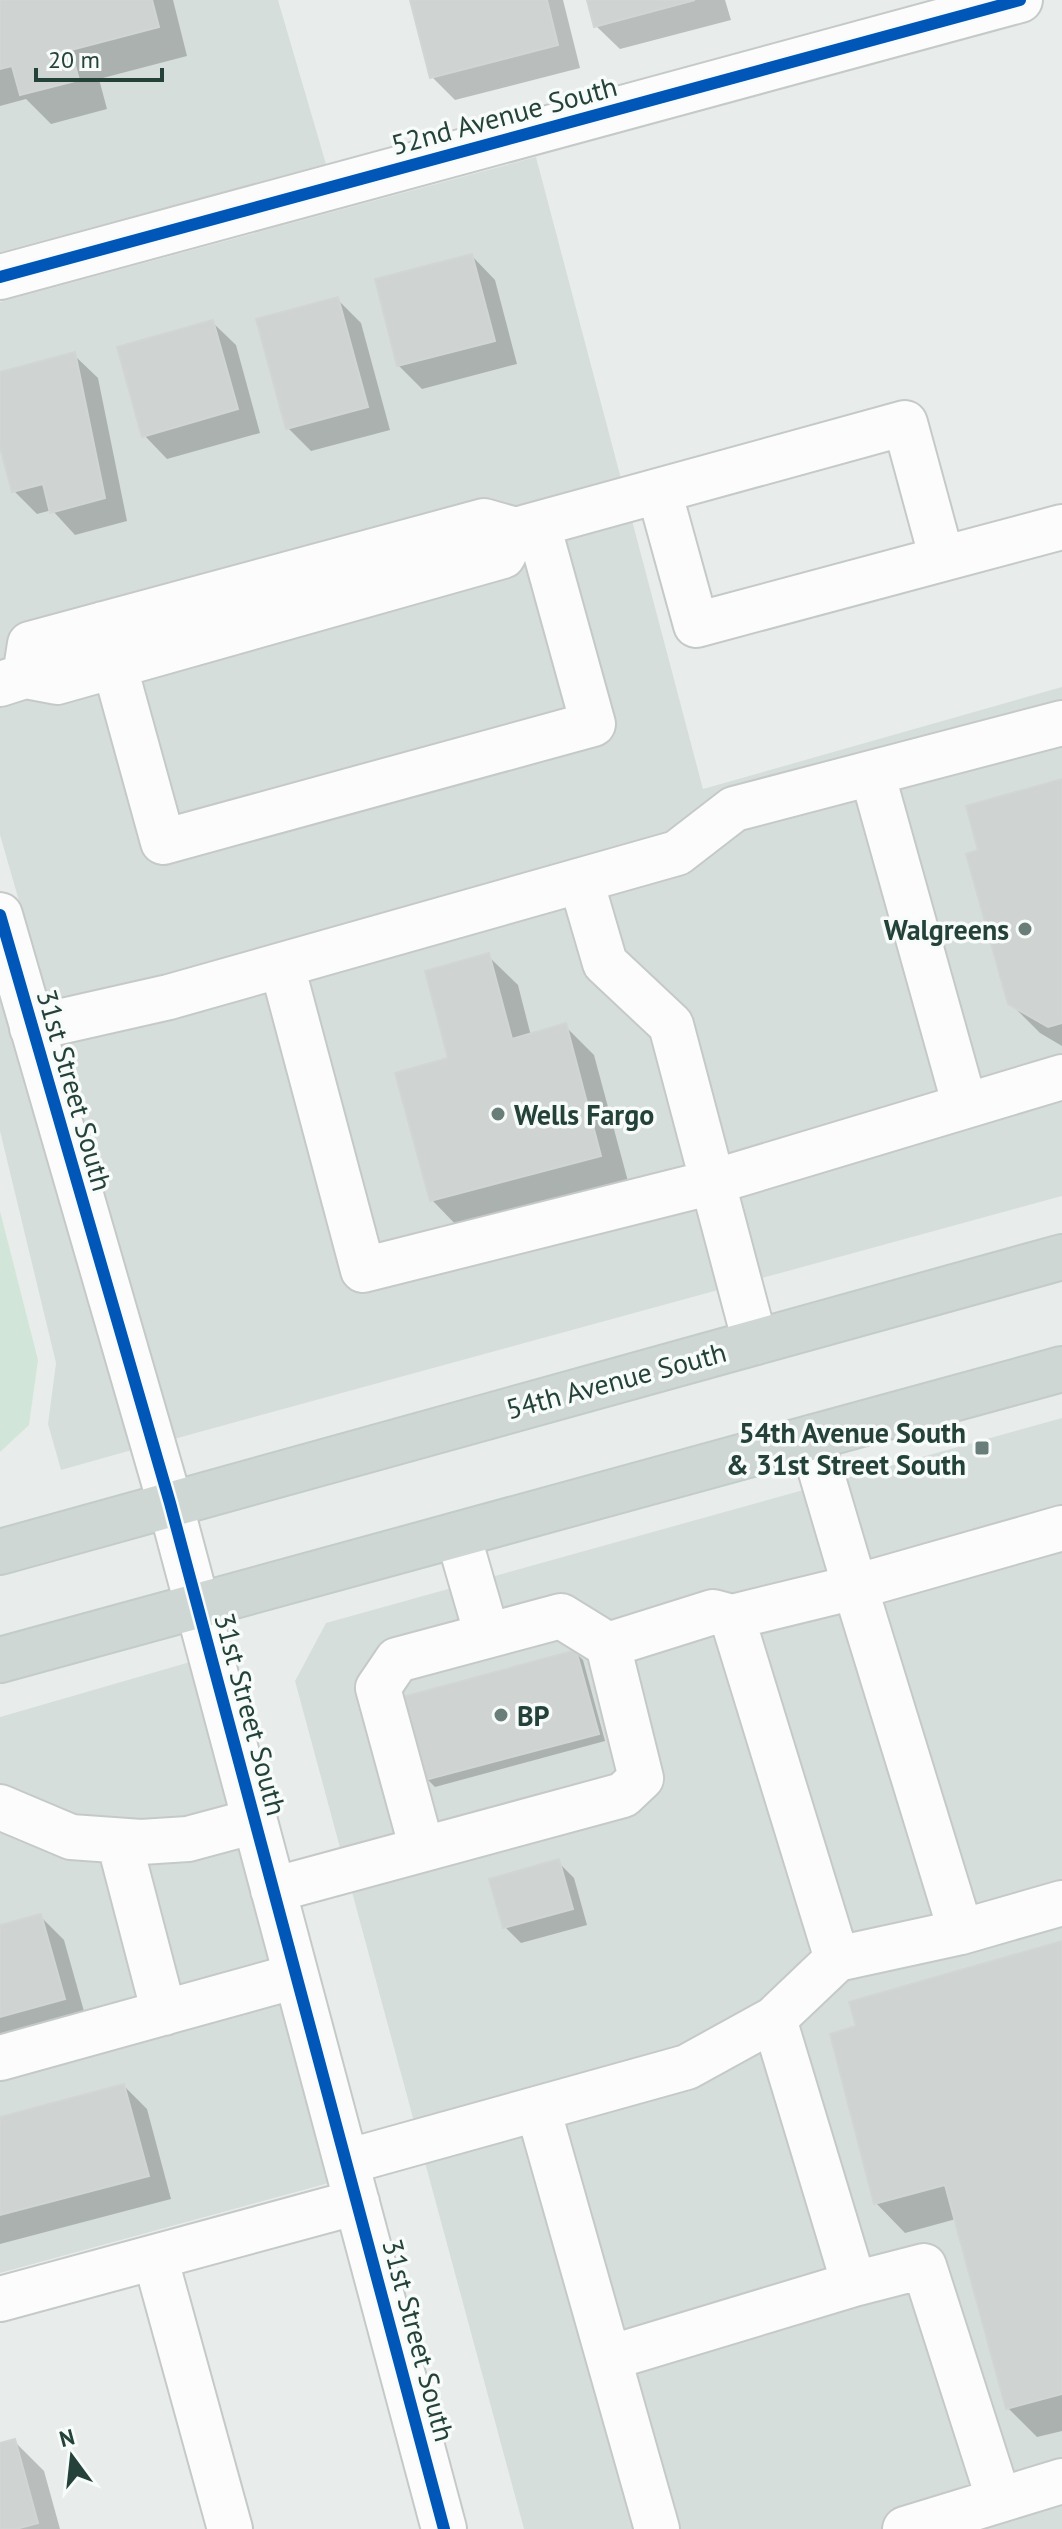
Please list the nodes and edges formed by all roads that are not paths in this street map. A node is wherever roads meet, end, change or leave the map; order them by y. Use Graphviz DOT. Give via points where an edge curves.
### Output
graph roads {
  1 [pos="1020,0"];
  2 [pos="0,277"];
  3 [pos="659,491"];
  4 [pos="1062,527"];
  5 [pos="527,528"];
  6 [pos="942,559"];
  7 [pos="103,624"];
  8 [pos="114,666"];
  9 [pos="12,680"];
  10 [pos="1062,723"];
  11 [pos="872,773"];
  12 [pos="581,881"];
  13 [pos="0,915"];
  14 [pos="282,966"];
  15 [pos="32,1028"];
  16 [pos="1062,1077"];
  17 [pos="965,1106"];
  18 [pos="713,1182"];
  19 [pos="1062,1257"];
  20 [pos="755,1342"];
  21 [pos="1062,1369"];
  22 [pos="811,1438"];
  23 [pos="170,1503"];
  24 [pos="1062,1528"];
  25 [pos="458,1535"];
  26 [pos="0,1552"];
  27 [pos="855,1587"];
  28 [pos="197,1607"];
  29 [pos="732,1617"];
  30 [pos="487,1635"];
  31 [pos="608,1645"];
  32 [pos="0,1660"];
  33 [pos="0,1807"];
  34 [pos="255,1821"];
  35 [pos="119,1841"];
  36 [pos="422,1849"];
  37 [pos="273,1890"];
  38 [pos="1062,1903"];
  39 [pos="961,1932"];
  40 [pos="837,1959"];
  41 [pos="296,1976"];
  42 [pos="164,2013"];
  43 [pos="774,2019"];
  44 [pos="0,2058"];
  45 [pos="538,2109"];
  46 [pos="352,2182"];
  47 [pos="155,2257"];
  48 [pos="854,2284"];
  49 [pos="0,2299"];
  50 [pos="609,2358"];
  51 [pos="1062,2481"];
  52 [pos="999,2500"];
  53 [pos="230,2529"];
  54 [pos="444,2529"];
  55 [pos="657,2529"];
  56 [pos="905,2529"];
  1 -- 2 [label="street, 52nd Avenue South"];
  3 -- 5 [label="street"];
  3 -- 6 [label="street" via="696,625"];
  3 -- 6 [label="street" via="905,423"];
  4 -- 6 [label="street"];
  5 -- 7 [label="street" via="484,521"];
  5 -- 8 [label="street" via="503,556"];
  5 -- 8 [label="street" via="593,724 163,842"];
  7 -- 8 [label="street"];
  7 -- 9 [label="street" via="30,644"];
  8 -- 9 [label="street" via="57,682"];
  10 -- 11 [label="street"];
  11 -- 12 [label="street" via="734,809 677,853"];
  11 -- 17 [label="street"];
  12 -- 14 [label="street"];
  12 -- 18 [label="street" via="605,963 671,1025"];
  13 -- 15 [label="street, 31st Street South"];
  14 -- 15 [label="street"];
  14 -- 18 [label="street" via="363,1270"];
  15 -- 23 [label="street, 31st Street South"];
  16 -- 17 [label="street"];
  17 -- 18 [label="street"];
  18 -- 20 [label="street"];
  19 -- 20 [label="main road, 54th Avenue South"];
  20 -- 23 [label="main road, 54th Avenue South"];
  21 -- 22 [label="main road"];
  22 -- 25 [label="main road"];
  22 -- 27 [label="street"];
  23 -- 26 [label="main road, 54th Avenue South"];
  23 -- 28 [label="street, 31st Street South"];
  24 -- 27 [label="street"];
  25 -- 28 [label="main road"];
  25 -- 30 [label="street"];
  27 -- 29 [label="street"];
  27 -- 39 [label="street"];
  28 -- 32 [label="main road"];
  28 -- 34 [label="street, 31st Street South"];
  29 -- 31 [label="street" via="713,1612"];
  29 -- 40 [label="street"];
  30 -- 31 [label="street" via="561,1616"];
  30 -- 36 [label="street" via="397,1660 378,1688"];
  31 -- 36 [label="street" via="641,1778 623,1795"];
  33 -- 35 [label="street" via="71,1837"];
  34 -- 35 [label="street" via="188,1839"];
  34 -- 37 [label="street, 31st Street South"];
  35 -- 42 [label="street"];
  36 -- 37 [label="street"];
  37 -- 41 [label="street, 31st Street South"];
  38 -- 39 [label="street"];
  39 -- 40 [label="street"];
  40 -- 43 [label="street"];
  41 -- 42 [label="street"];
  41 -- 46 [label="street, 31st Street South"];
  42 -- 44 [label="street"];
  43 -- 45 [label="street" via="687,2067"];
  43 -- 48 [label="street"];
  45 -- 46 [label="street"];
  45 -- 50 [label="street"];
  46 -- 47 [label="street"];
  46 -- 54 [label="street, 31st Street South"];
  47 -- 49 [label="street"];
  47 -- 53 [label="street"];
  48 -- 50 [label="street"];
  48 -- 52 [label="street" via="924,2266"];
  50 -- 55 [label="street"];
  51 -- 52 [label="street"];
  52 -- 56 [label="street"];
}
